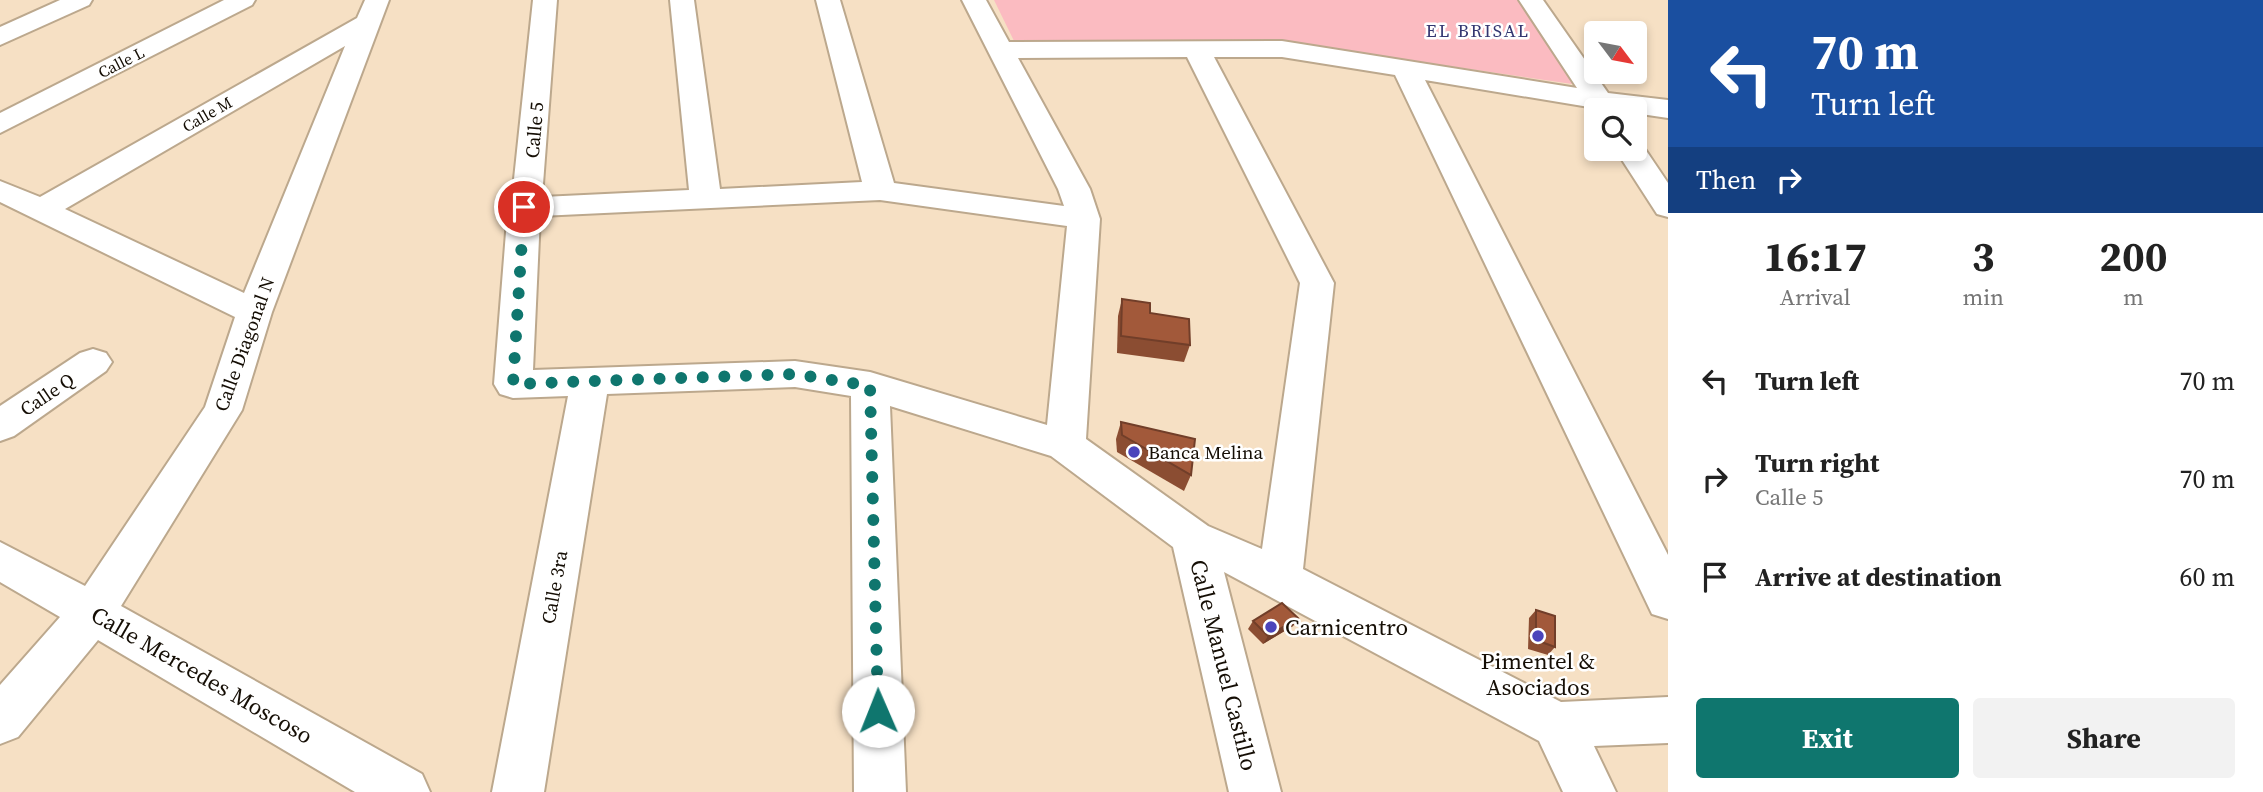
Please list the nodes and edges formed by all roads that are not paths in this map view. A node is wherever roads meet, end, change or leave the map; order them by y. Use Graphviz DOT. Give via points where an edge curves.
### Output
graph roads {
  1 [pos="80,0"];
  2 [pos="243,0"];
  3 [pos="545,0"];
  4 [pos="682,0"];
  5 [pos="828,0"];
  6 [pos="974,0"];
  7 [pos="1531,0"];
  8 [pos="374,10"];
  9 [pos="0,37"];
  10 [pos="1000,50"];
  11 [pos="1197,50"];
  12 [pos="1407,71"];
  13 [pos="1597,98"];
  14 [pos="1584,102"];
  15 [pos="1647,107"];
  16 [pos="1668,108"];
  17 [pos="0,124"];
  18 [pos="1638,161"];
  19 [pos="0,190"];
  20 [pos="880,191"];
  21 [pos="706,199"];
  22 [pos="524,207"];
  23 [pos="1668,207"];
  24 [pos="43,208"];
  25 [pos="1084,219"];
  26 [pos="254,312"];
  27 [pos="93,362"];
  28 [pos="590,382"];
  29 [pos="870,386"];
  30 [pos="0,426"];
  31 [pos="1065,444"];
  32 [pos="1193,538"];
  33 [pos="0,560"];
  34 [pos="1280,578"];
  35 [pos="1668,600"];
  36 [pos="93,612"];
  37 [pos="1668,720"];
  38 [pos="0,721"];
  39 [pos="1557,725"];
  40 [pos="404,792"];
  41 [pos="518,792"];
  42 [pos="880,792"];
  43 [pos="1255,792"];
  44 [pos="1590,792"];
  1 -- 9 [label="street"];
  2 -- 17 [label="street, Calle L"];
  3 -- 22 [label="street, Calle 5"];
  4 -- 21 [label="street"];
  5 -- 20 [label="street"];
  6 -- 10 [label="street"];
  7 -- 13 [label="street"];
  8 -- 24 [label="street, Calle M"];
  8 -- 26 [label="street, Calle Diagonal N"];
  10 -- 11 [label="street"];
  10 -- 25 [label="street" via="1074,189"];
  11 -- 12 [label="street" via="1282,49"];
  11 -- 34 [label="street" via="1317,283"];
  12 -- 14 [label="street"];
  12 -- 35 [label="street"];
  15 -- 16 [label="street"];
  18 -- 23 [label="street"];
  19 -- 24 [label="street"];
  20 -- 21 [label="street"];
  20 -- 25 [label="street"];
  21 -- 22 [label="street"];
  22 -- 28 [label="street, Calle 5" via="513,384"];
  24 -- 26 [label="street"];
  25 -- 31 [label="street"];
  26 -- 36 [label="street, Calle Diagonal N" via="223,410"];
  27 -- 30 [label="street, Calle Q"];
  28 -- 29 [label="street" via="795,374"];
  28 -- 41 [label="street, Calle 3ra"];
  29 -- 31 [label="street"];
  29 -- 42 [label="street"];
  31 -- 32 [label="street"];
  32 -- 34 [label="street"];
  32 -- 43 [label="street, Calle Manuel Castillo"];
  33 -- 36 [label="street, Calle Mercedes Moscoso"];
  34 -- 39 [label="street"];
  36 -- 38 [label="street, Calle Diagonal N"];
  36 -- 40 [label="street, Calle Mercedes Moscoso"];
  37 -- 39 [label="street"];
  39 -- 44 [label="street"];
}
